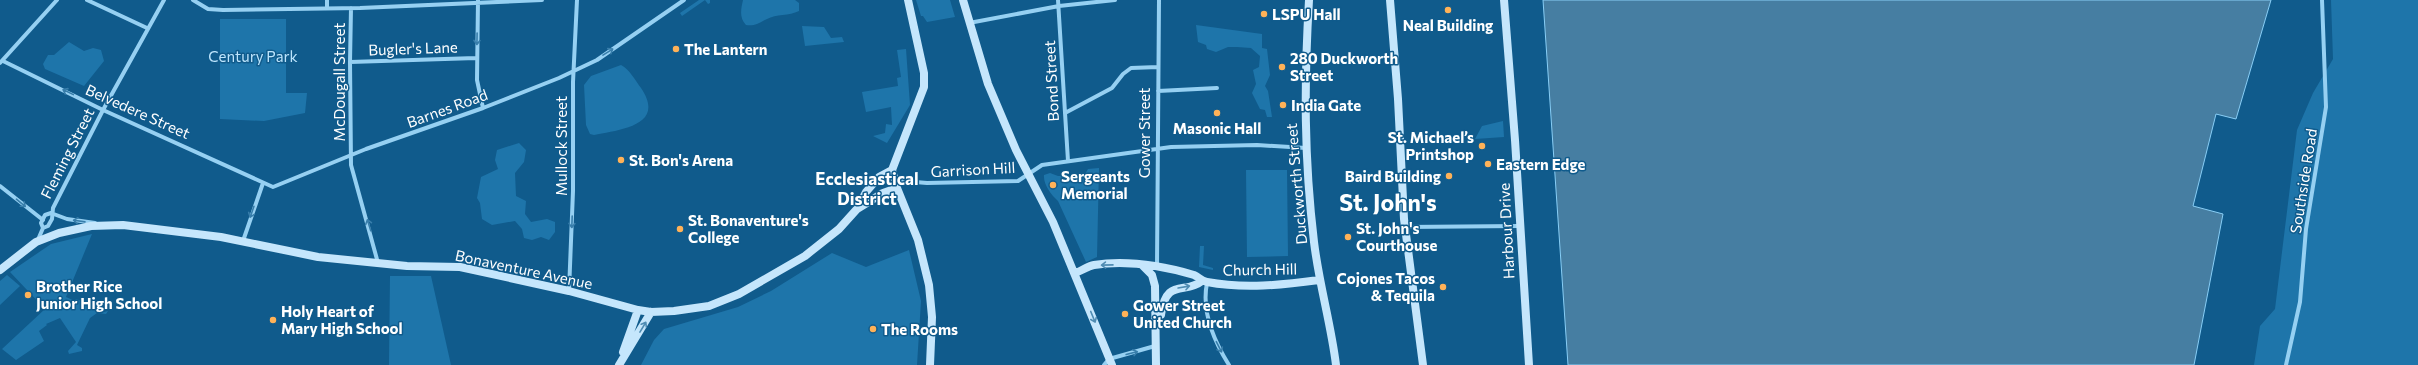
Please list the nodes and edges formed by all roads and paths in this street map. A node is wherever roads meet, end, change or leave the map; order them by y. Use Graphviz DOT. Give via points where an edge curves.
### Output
graph roads {
  1 [pos="57,0"];
  2 [pos="87,0"];
  3 [pos="164,0"];
  4 [pos="193,0"];
  5 [pos="327,0"];
  6 [pos="542,0"];
  7 [pos="577,0"];
  8 [pos="684,0"];
  9 [pos="908,0"];
  10 [pos="963,0"];
  11 [pos="1058,0"];
  12 [pos="1115,0"];
  13 [pos="1159,0"];
  14 [pos="1310,0"];
  15 [pos="1390,0"];
  16 [pos="1504,0"];
  17 [pos="2322,0"];
  18 [pos="478,1"];
  19 [pos="1059,6"];
  20 [pos="327,8"];
  21 [pos="352,8"];
  22 [pos="969,23"];
  23 [pos="147,28"];
  24 [pos="476,58"];
  25 [pos="1,62"];
  26 [pos="350,62"];
  27 [pos="1158,67"];
  28 [pos="574,71"];
  29 [pos="1217,88"];
  30 [pos="1158,91"];
  31 [pos="483,108"];
  32 [pos="102,110"];
  33 [pos="1065,113"];
  34 [pos="1306,148"];
  35 [pos="1158,149"];
  36 [pos="350,155"];
  37 [pos="1068,161"];
  38 [pos="892,170"];
  39 [pos="1028,175"];
  40 [pos="263,183"];
  41 [pos="0,186"];
  42 [pos="897,188"];
  43 [pos="857,209"];
  44 [pos="51,213"];
  45 [pos="43,220"];
  46 [pos="107,224"];
  47 [pos="1519,226"];
  48 [pos="1404,227"];
  49 [pos="43,228"];
  50 [pos="243,241"];
  51 [pos="36,242"];
  52 [pos="378,263"];
  53 [pos="1141,265"];
  54 [pos="1157,267"];
  55 [pos="0,270"];
  56 [pos="1075,273"];
  57 [pos="1319,280"];
  58 [pos="1204,282"];
  59 [pos="569,291"];
  60 [pos="638,310"];
  61 [pos="651,312"];
  62 [pos="1155,320"];
  63 [pos="1155,346"];
  64 [pos="1108,363"];
  65 [pos="619,365"];
  66 [pos="930,365"];
  67 [pos="1156,365"];
  68 [pos="1229,365"];
  69 [pos="1336,365"];
  70 [pos="1423,365"];
  71 [pos="1529,365"];
  72 [pos="2286,365"];
  1 -- 25 [label="street"];
  2 -- 23 [label="street"];
  3 -- 23 [label="street, Fleming Street"];
  4 -- 20 [label="street" via="201,6 215,10"];
  5 -- 20 [label="street"];
  6 -- 18 [label="street"];
  7 -- 28 [label="street, Mullock Street"];
  28 -- 8 [label="street, Barnes Road, one-way" via="621,44"];
  9 -- 38 [label="street" via="924,73 924,88"];
  10 -- 22 [label="street"];
  11 -- 19 [label="street, Bond Street"];
  12 -- 19 [label="street"];
  13 -- 27 [label="street, Gower Street"];
  14 -- 34 [label="street, Duckworth Street" via="1305,70"];
  15 -- 48 [label="street"];
  16 -- 47 [label="street, Harbour Drive"];
  17 -- 72 [label="street, Southside Road" via="2326,107 2306,229 2300,302"];
  18 -- 21 [label="street"];
  18 -- 24 [label="street, one-way"];
  19 -- 22 [label="street"];
  19 -- 33 [label="street, Bond Street"];
  20 -- 21 [label="street"];
  21 -- 26 [label="street, McDougall Street"];
  22 -- 39 [label="street" via="988,84"];
  23 -- 32 [label="street, Fleming Street"];
  24 -- 26 [label="street, Bugler's Lane"];
  24 -- 31 [label="street" via="479,94"];
  32 -- 25 [label="street, Belvedere Street, one-way"];
  26 -- 36 [label="street, McDougall Street"];
  27 -- 30 [label="street, Gower Street"];
  27 -- 33 [label="street" via="1131,68 1112,88"];
  28 -- 31 [label="street, Barnes Road"];
  28 -- 59 [label="street, Mullock Street, one-way"];
  29 -- 30 [label="street"];
  30 -- 35 [label="street, Gower Street"];
  31 -- 36 [label="street, Barnes Road"];
  32 -- 40 [label="street, Belvedere Street"];
  32 -- 44 [label="street, Fleming Street"];
  33 -- 37 [label="street, Bond Street"];
  34 -- 35 [label="street, Garrison Hill" via="1231,145"];
  34 -- 57 [label="street, Duckworth Street"];
  35 -- 37 [label="street, Garrison Hill"];
  35 -- 54 [label="street, Gower Street"];
  36 -- 40 [label="street, Barnes Road" via="274,187"];
  52 -- 36 [label="street, McDougall Street, one-way"];
  37 -- 39 [label="street, Garrison Hill" via="1042,165"];
  38 -- 42 [label="street"];
  38 -- 43 [label="street, Bonaventure Avenue" via="873,183 862,197"];
  39 -- 42 [label="street, Garrison Hill" via="1018,182 927,184 903,181"];
  39 -- 56 [label="street" via="1042,198"];
  40 -- 50 [label="street, one-way"];
  41 -- 45 [label="street, one-way"];
  42 -- 43 [label="street, Bonaventure Avenue"];
  42 -- 66 [label="street" via="918,240 929,285 932,317"];
  43 -- 61 [label="street, Bonaventure Avenue" via="839,230 817,249 739,294 709,306"];
  44 -- 45 [label="street, Fleming Street" via="45,215"];
  46 -- 44 [label="street, Bonaventure Avenue, one-way" via="67,219"];
  44 -- 49 [label="street, Fleming Street" via="52,219 48,226"];
  45 -- 49 [label="street, Fleming Street"];
  46 -- 50 [label="street, Bonaventure Avenue" via="181,231"];
  46 -- 51 [label="street, Bonaventure Avenue" via="67,230"];
  47 -- 48 [label="street"];
  47 -- 71 [label="street, Harbour Drive"];
  48 -- 70 [label="street"];
  49 -- 51 [label="street, Fleming Street"];
  50 -- 52 [label="street, Bonaventure Avenue" via="291,253"];
  51 -- 55 [label="street, Bonaventure Avenue"];
  52 -- 59 [label="street, Bonaventure Avenue" via="460,267"];
  53 -- 54 [label="street, Church Hill"];
  53 -- 56 [label="street, Church Hill, one-way" via="1093,265"];
  53 -- 62 [label="street" via="1154,278"];
  54 -- 58 [label="street, Church Hill" via="1196,276"];
  56 -- 64 [label="street, one-way"];
  57 -- 58 [label="street, Church Hill" via="1276,286"];
  57 -- 69 [label="street, Duckworth Street"];
  62 -- 58 [label="street, Church Hill, one-way" via="1161,315 1163,302 1173,291"];
  58 -- 68 [label="street, one-way" via="1210,326"];
  59 -- 60 [label="street, Bonaventure Avenue"];
  60 -- 61 [label="street, Bonaventure Avenue"];
  60 -- 65 [label="street"];
  65 -- 61 [label="street, one-way"];
  62 -- 63 [label="street"];
  64 -- 63 [label="street, one-way"];
  63 -- 67 [label="street"];
}
